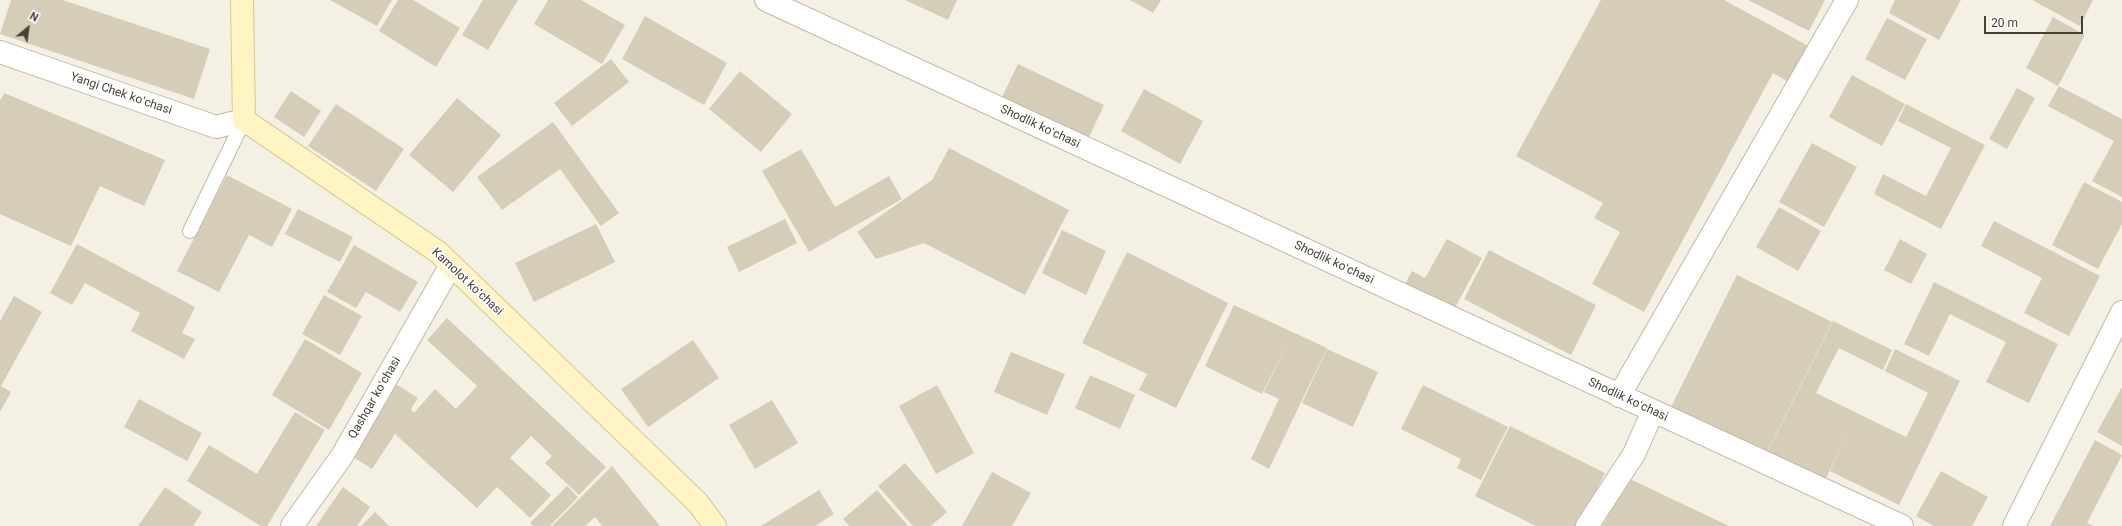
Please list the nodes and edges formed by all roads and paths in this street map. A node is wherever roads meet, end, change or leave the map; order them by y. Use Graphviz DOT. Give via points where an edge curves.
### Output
graph roads {
  1 [pos="242,0"];
  2 [pos="766,0"];
  3 [pos="1847,0"];
  4 [pos="0,52"];
  5 [pos="244,120"];
  6 [pos="190,231"];
  7 [pos="452,265"];
  8 [pos="2122,312"];
  9 [pos="1619,396"];
  10 [pos="1653,411"];
  11 [pos="292,526"];
  12 [pos="715,526"];
  13 [pos="1587,526"];
  14 [pos="1902,526"];
  15 [pos="2014,526"];
  1 -- 5 [label="street"];
  2 -- 9 [label="street, Shodlik koʻchasi"];
  3 -- 9 [label="street"];
  4 -- 5 [label="street, Yangi Chek koʻchasi" via="216,127"];
  5 -- 6 [label="lane"];
  5 -- 7 [label="street, Kamolot koʻchasi" via="438,252"];
  7 -- 11 [label="street, Qashqar koʻchasi" via="342,456"];
  7 -- 12 [label="street, Kamolot koʻchasi" via="698,503"];
  8 -- 15 [label="street"];
  9 -- 10 [label="street, Shodlik koʻchasi"];
  10 -- 13 [label="street" via="1634,454"];
  10 -- 14 [label="street, Shodlik koʻchasi"];
}
